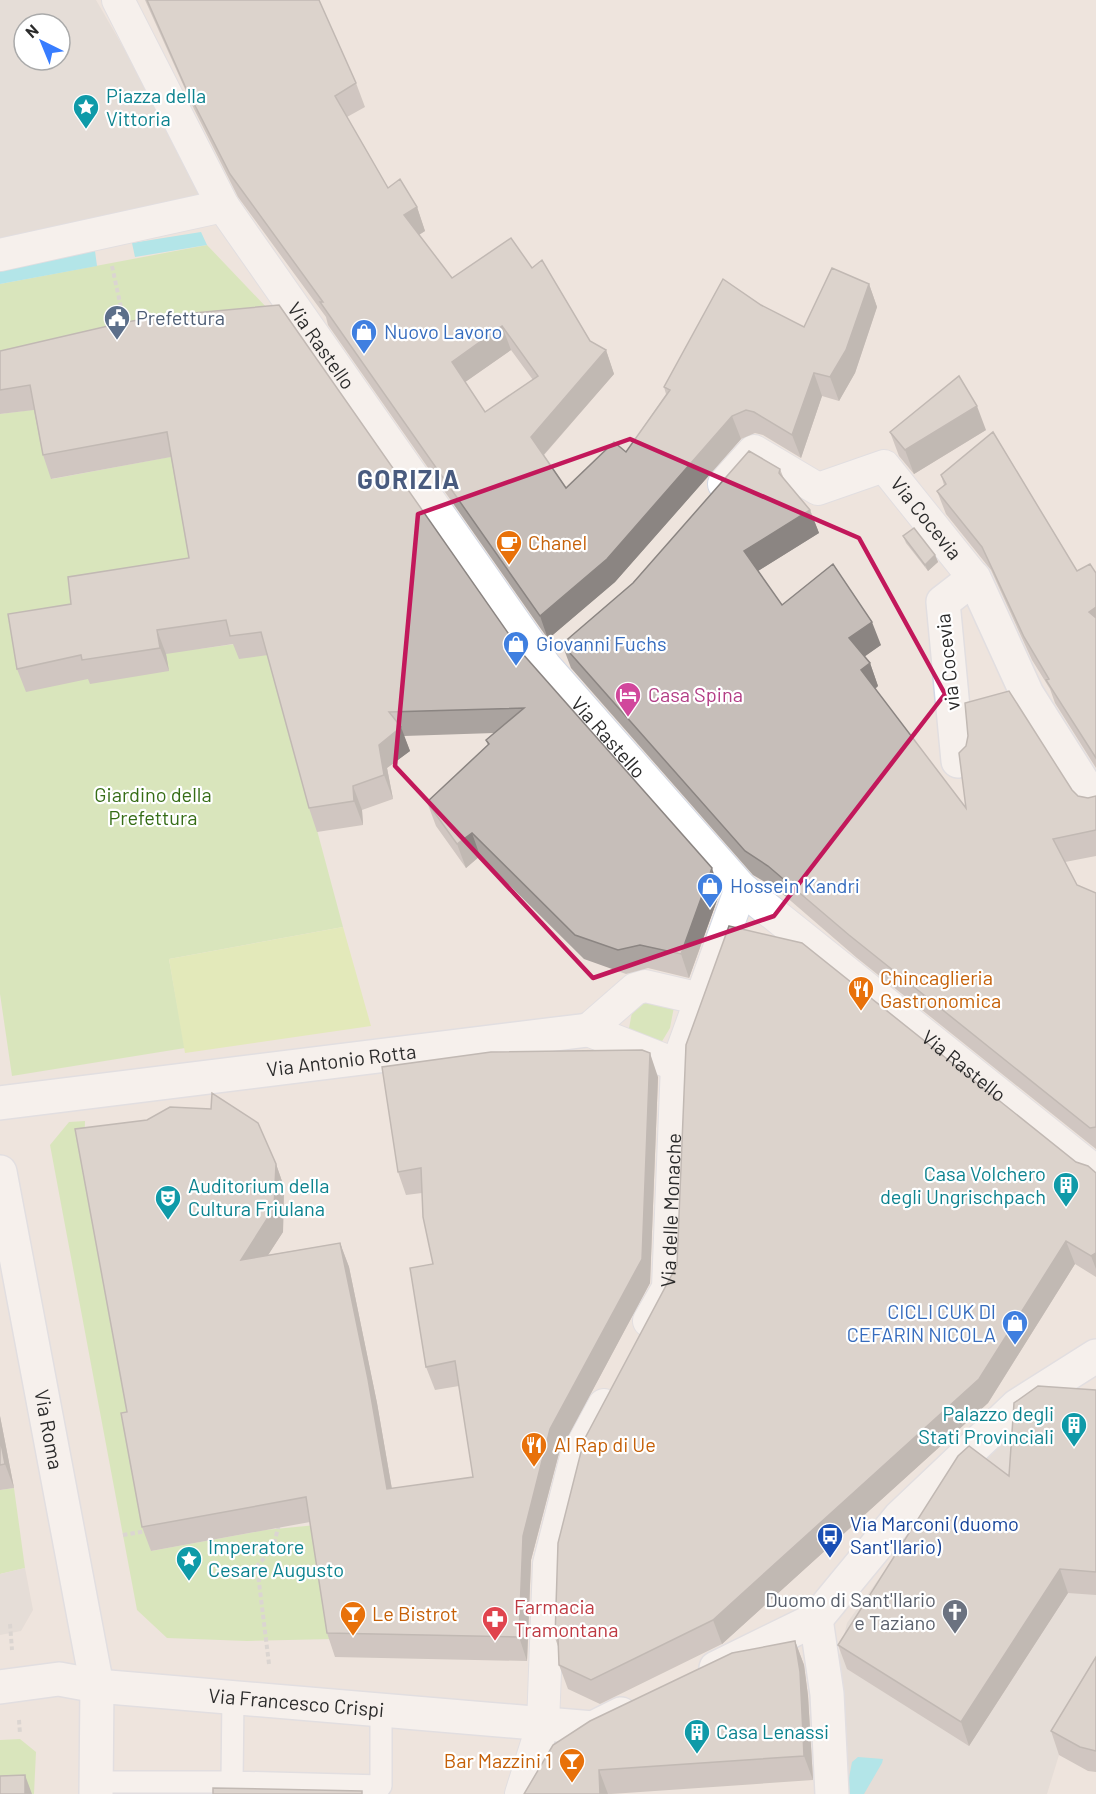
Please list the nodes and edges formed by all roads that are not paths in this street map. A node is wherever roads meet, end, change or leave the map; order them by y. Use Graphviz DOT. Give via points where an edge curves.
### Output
graph roads {
  1 [pos="118,0"];
  2 [pos="217,203"];
  3 [pos="0,255"];
  4 [pos="709,502"];
  5 [pos="974,578"];
  6 [pos="570,644"];
  7 [pos="545,666"];
  8 [pos="958,761"];
  9 [pos="1096,803"];
  10 [pos="741,888"];
  11 [pos="701,999"];
  12 [pos="588,1030"];
  13 [pos="677,1065"];
  14 [pos="0,1103"];
  15 [pos="0,1172"];
  16 [pos="1096,1172"];
  17 [pos="635,1348"];
  18 [pos="1096,1356"];
  19 [pos="619,1377"];
  20 [pos="816,1619"];
  21 [pos="688,1681"];
  22 [pos="97,1686"];
  23 [pos="0,1687"];
  24 [pos="233,1698"];
  25 [pos="646,1702"];
  26 [pos="381,1710"];
  27 [pos="543,1724"];
  28 [pos="232,1782"];
  29 [pos="96,1788"];
  30 [pos="521,1794"];
  31 [pos="832,1794"];
  1 -- 2 [label="street"];
  2 -- 3 [label="street" via="105,233"];
  2 -- 7 [label="street, Via Rastello"];
  4 -- 5 [label="street, Via Cocevia" via="754,451 818,489 884,466"];
  5 -- 8 [label="main road, via Cocevia" via="943,602"];
  5 -- 9 [label="main road, Via Cocevia" via="1027,694"];
  6 -- 7 [label="street"];
  7 -- 10 [label="street, Via Rastello"];
  10 -- 11 [label="street, Via delle Monache"];
  10 -- 16 [label="street, Via Rastello"];
  11 -- 12 [label="street" via="645,986 635,989"];
  11 -- 13 [label="street, Via delle Monache"];
  12 -- 13 [label="street, Via Antonio Rotta"];
  12 -- 14 [label="main road, Via Antonio Rotta"];
  13 -- 17 [label="street, Via delle Monache" via="668,1288"];
  15 -- 22 [label="main road, Via Roma"];
  18 -- 20 [label="main road" via="1017,1406 900,1517"];
  19 -- 27 [label="street" via="576,1457 549,1564"];
  20 -- 21 [label="main road"];
  20 -- 31 [label="main road" via="827,1694"];
  22 -- 23 [label="main road, Via Francesco Crispi" via="59,1679"];
  22 -- 24 [label="main road, Via Francesco Crispi"];
  22 -- 29 [label="main road, Via Roma"];
  24 -- 26 [label="main road, Via Francesco Crispi"];
  24 -- 28 [label="lane"];
  25 -- 27 [label="main road, Via Francesco Crispi" via="593,1728"];
  26 -- 27 [label="main road, Via Francesco Crispi"];
  26 -- 28 [label="lane" via="381,1786"];
  27 -- 30 [label="street"];
  28 -- 29 [label="lane"];
}
